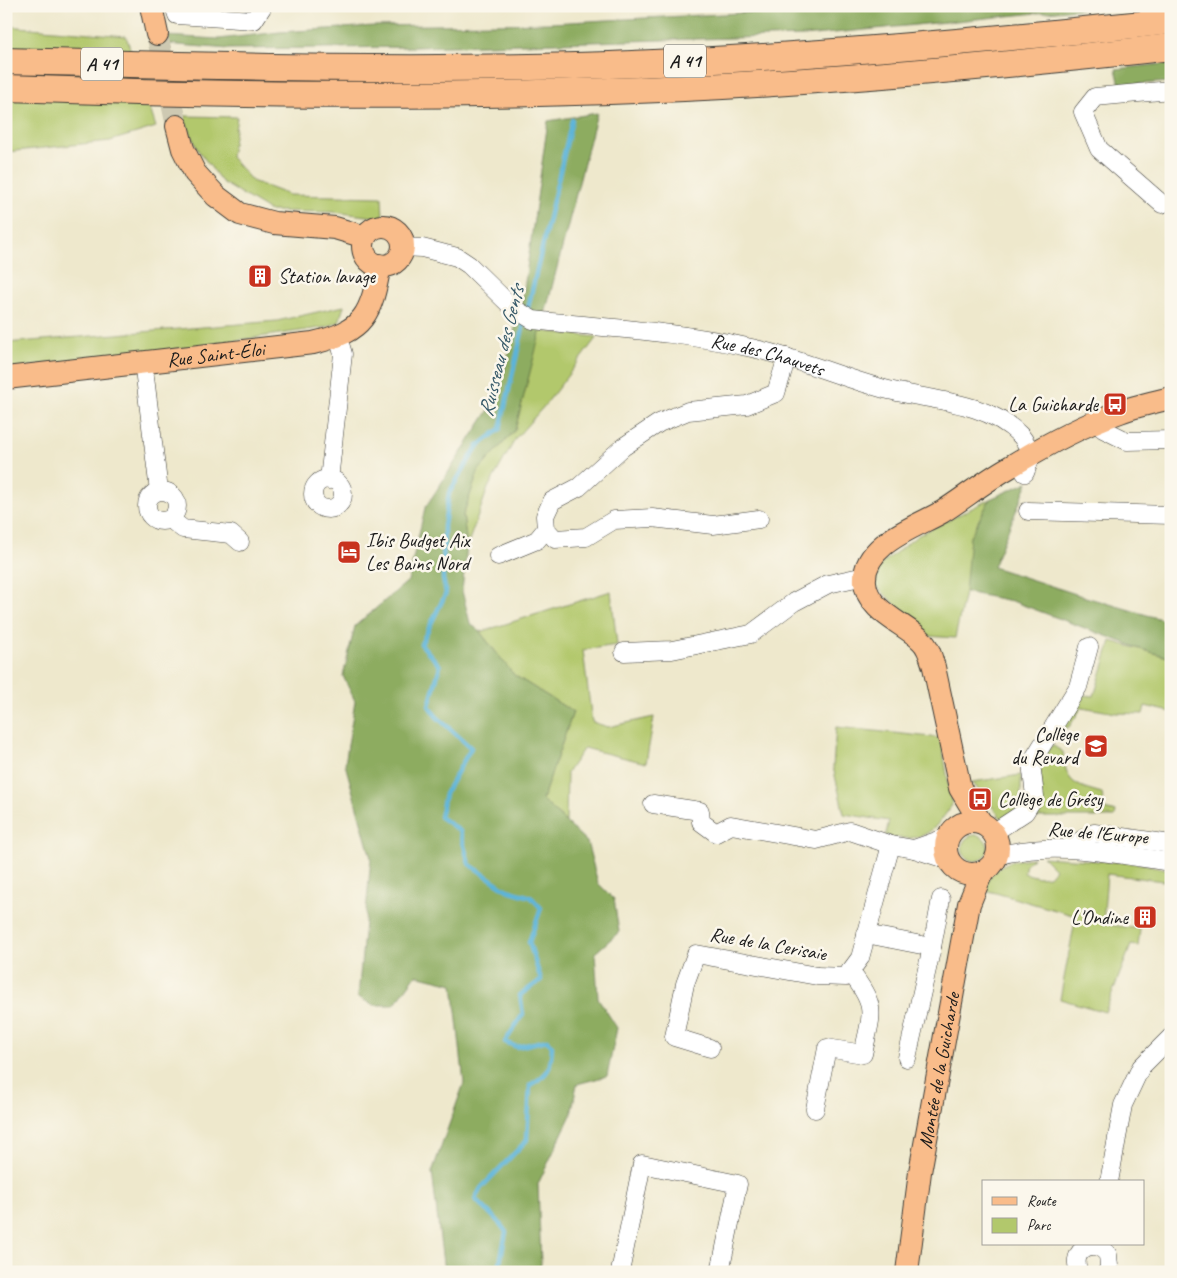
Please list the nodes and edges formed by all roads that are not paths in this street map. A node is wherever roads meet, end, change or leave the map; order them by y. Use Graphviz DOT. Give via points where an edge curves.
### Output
graph roads {
  1 [pos="151,6"];
  2 [pos="174,6"];
  3 [pos="263,6"];
  4 [pos="1171,20"];
  5 [pos="158,34"];
  6 [pos="1171,47"];
  7 [pos="6,61"];
  8 [pos="6,88"];
  9 [pos="62,90"];
  10 [pos="1171,90"];
  11 [pos="6,96"];
  12 [pos="177,126"];
  13 [pos="1162,204"];
  14 [pos="365,237"];
  15 [pos="403,247"];
  16 [pos="380,265"];
  17 [pos="338,337"];
  18 [pos="787,357"];
  19 [pos="143,361"];
  20 [pos="6,378"];
  21 [pos="1170,398"];
  22 [pos="997,418"];
  23 [pos="1107,427"];
  24 [pos="1171,440"];
  25 [pos="1022,464"];
  26 [pos="329,480"];
  27 [pos="1028,510"];
  28 [pos="1171,515"];
  29 [pos="760,519"];
  30 [pos="546,529"];
  31 [pos="240,542"];
  32 [pos="498,556"];
  33 [pos="865,576"];
  34 [pos="1089,647"];
  35 [pos="624,652"];
  36 [pos="960,788"];
  37 [pos="653,804"];
  38 [pos="951,833"];
  39 [pos="1171,844"];
  40 [pos="891,845"];
  41 [pos="1067,848"];
  42 [pos="914,849"];
  43 [pos="980,851"];
  44 [pos="1171,862"];
  45 [pos="941,899"];
  46 [pos="866,934"];
  47 [pos="932,947"];
  48 [pos="850,971"];
  49 [pos="1171,1037"];
  50 [pos="710,1048"];
  51 [pos="907,1058"];
  52 [pos="815,1109"];
  53 [pos="1109,1180"];
  54 [pos="1090,1246"];
  55 [pos="1097,1246"];
  56 [pos="620,1272"];
  57 [pos="720,1272"];
  58 [pos="907,1272"];
  59 [pos="1079,1272"];
  60 [pos="1107,1272"];
  1 -- 5 [label="main road"];
  2 -- 3 [label="street" via="177,15 254,20"];
  4 -- 7 [label="highway, A 41" via="910,46 611,65 354,69"];
  6 -- 9 [label="highway, A 41" via="910,73 612,91 316,94"];
  8 -- 9 [label="highway, A 41"];
  9 -- 11 [label="highway"];
  10 -- 13 [label="street" via="1095,97 1083,112 1099,149"];
  12 -- 14 [label="main road" via="183,149 195,173 216,196 240,214 274,223 335,228"];
  14 -- 15 [label="main road" via="372,229 388,226 401,236"];
  14 -- 16 [label="main road" via="366,254"];
  15 -- 16 [label="main road" via="395,261"];
  15 -- 18 [label="street, Rue des Chauvets" via="457,257 527,317 727,343"];
  16 -- 17 [label="main road, Rue Saint-Éloi" via="374,300 366,314 353,328"];
  17 -- 19 [label="main road, Rue Saint-Éloi" via="313,343"];
  17 -- 26 [label="street" via="343,354"];
  18 -- 22 [label="street, Rue des Chauvets" via="882,388 941,400"];
  18 -- 30 [label="street" via="776,393 747,405 688,411 659,423 623,447 578,487 552,501 545,516"];
  19 -- 20 [label="main road, Rue Saint-Éloi"];
  19 -- 31 [label="street" via="159,491 169,493 176,501 176,511 170,519 182,529 231,534"];
  21 -- 23 [label="main road"];
  21 -- 25 [label="main road" via="1119,412"];
  22 -- 25 [label="street"];
  22 -- 25 [label="street, Rue des Chauvets" via="1020,435"];
  23 -- 24 [label="street" via="1127,441"];
  23 -- 25 [label="main road"];
  25 -- 33 [label="main road" via="990,494 942,512 900,535 869,561"];
  27 -- 28 [label="street"];
  29 -- 30 [label="street" via="713,525 652,518 614,520 586,537 568,540 555,539"];
  30 -- 32 [label="street" via="537,540"];
  33 -- 35 [label="street" via="820,588 794,602 751,634 672,650"];
  33 -- 36 [label="main road" via="866,589 873,602 922,640 929,651"];
  34 -- 43 [label="street" via="1078,688 1031,764 1035,796 1025,812"];
  36 -- 38 [label="main road"];
  36 -- 43 [label="main road"];
  37 -- 40 [label="street" via="700,811 701,822 716,833 731,825 816,840 850,832"];
  38 -- 42 [label="street"];
  38 -- 43 [label="main road" via="967,822"];
  38 -- 43 [label="main road" via="946,850"];
  39 -- 41 [label="street" via="1094,833"];
  40 -- 42 [label="street"];
  40 -- 46 [label="street, Rue de la Cerisaie"];
  41 -- 43 [label="street, Rue de l'Europe"];
  41 -- 44 [label="street, Rue de l'Europe"];
  42 -- 43 [label="street"];
  43 -- 58 [label="main road, Montée de la Guicharde" via="921,1166"];
  45 -- 47 [label="street"];
  46 -- 47 [label="street"];
  46 -- 48 [label="street, Rue de la Cerisaie" via="860,958"];
  47 -- 51 [label="street"];
  48 -- 50 [label="street, Rue de la Cerisaie" via="846,977 817,976 696,954 685,984 674,1037"];
  48 -- 52 [label="street" via="865,992 872,1010 863,1054 827,1048"];
  49 -- 53 [label="street" via="1141,1067 1124,1105"];
  54 -- 59 [label="street" via="1080,1251 1076,1262"];
  55 -- 60 [label="street" via="1108,1255 1110,1266"];
  56 -- 57 [label="street" via="642,1164 738,1184"];
}
